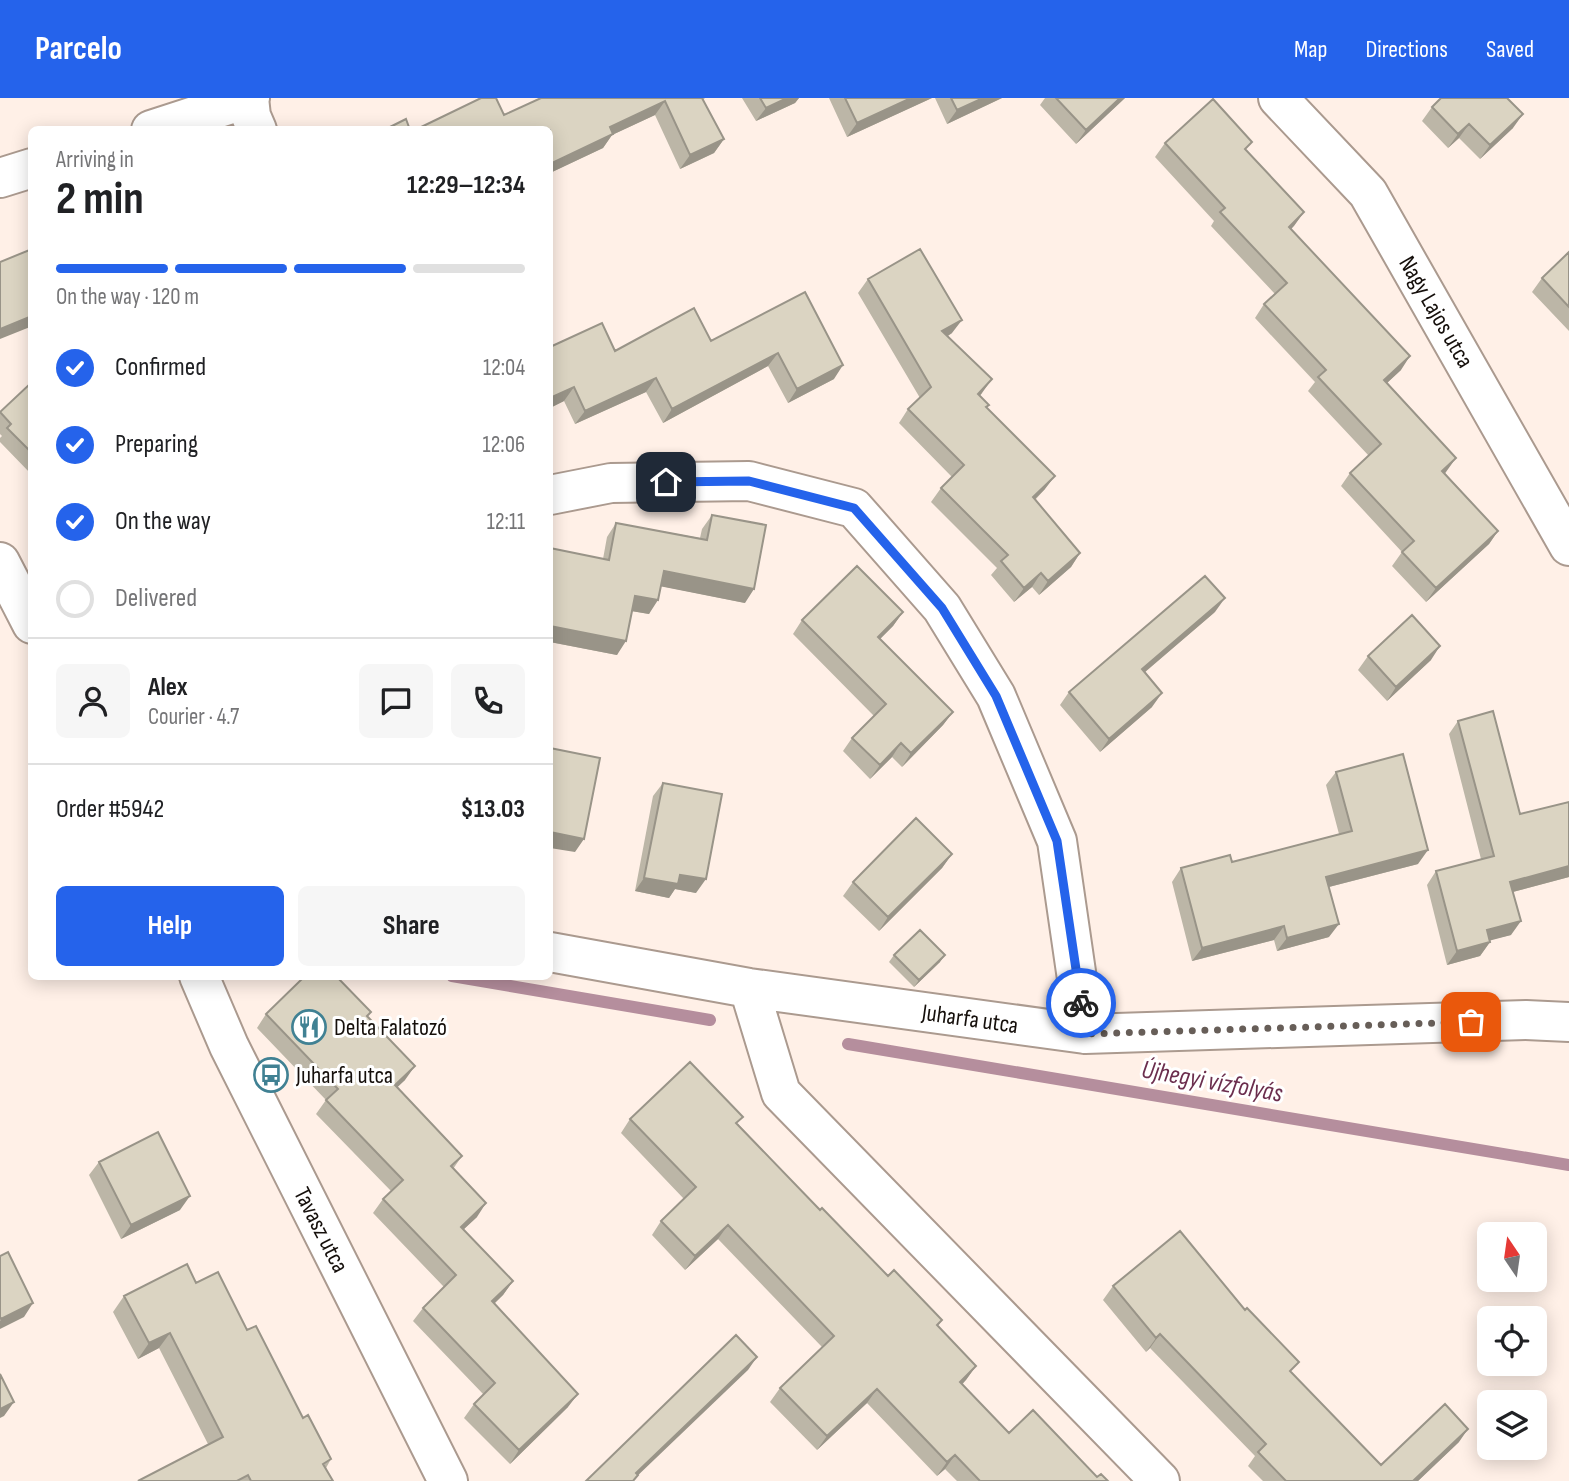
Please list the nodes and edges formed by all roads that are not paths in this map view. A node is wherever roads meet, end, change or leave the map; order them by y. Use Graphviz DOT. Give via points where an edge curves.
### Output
graph roads {
  1 [pos="249,98"];
  2 [pos="1278,98"];
  3 [pos="163,126"];
  4 [pos="255,126"];
  5 [pos="28,169"];
  6 [pos="0,178"];
  7 [pos="553,494"];
  8 [pos="1569,546"];
  9 [pos="0,562"];
  10 [pos="28,616"];
  11 [pos="553,953"];
  12 [pos="200,980"];
  13 [pos="749,988"];
  14 [pos="1569,1022"];
  15 [pos="1085,1034"];
  16 [pos="448,1481"];
  17 [pos="1160,1481"];
  1 -- 3 [label="street"];
  1 -- 4 [label="street"];
  2 -- 8 [label="street, Nagy Lajos utca" via="1368,192"];
  5 -- 6 [label="street"];
  7 -- 15 [label="street" via="611,483 749,481 854,508 942,608 996,696 1057,841"];
  9 -- 10 [label="street"];
  11 -- 13 [label="street, Juharfa utca"];
  12 -- 16 [label="street, Tavasz utca"];
  13 -- 15 [label="street, Juharfa utca"];
  13 -- 17 [label="street" via="781,1093"];
  14 -- 15 [label="street, Juharfa utca"];
}
